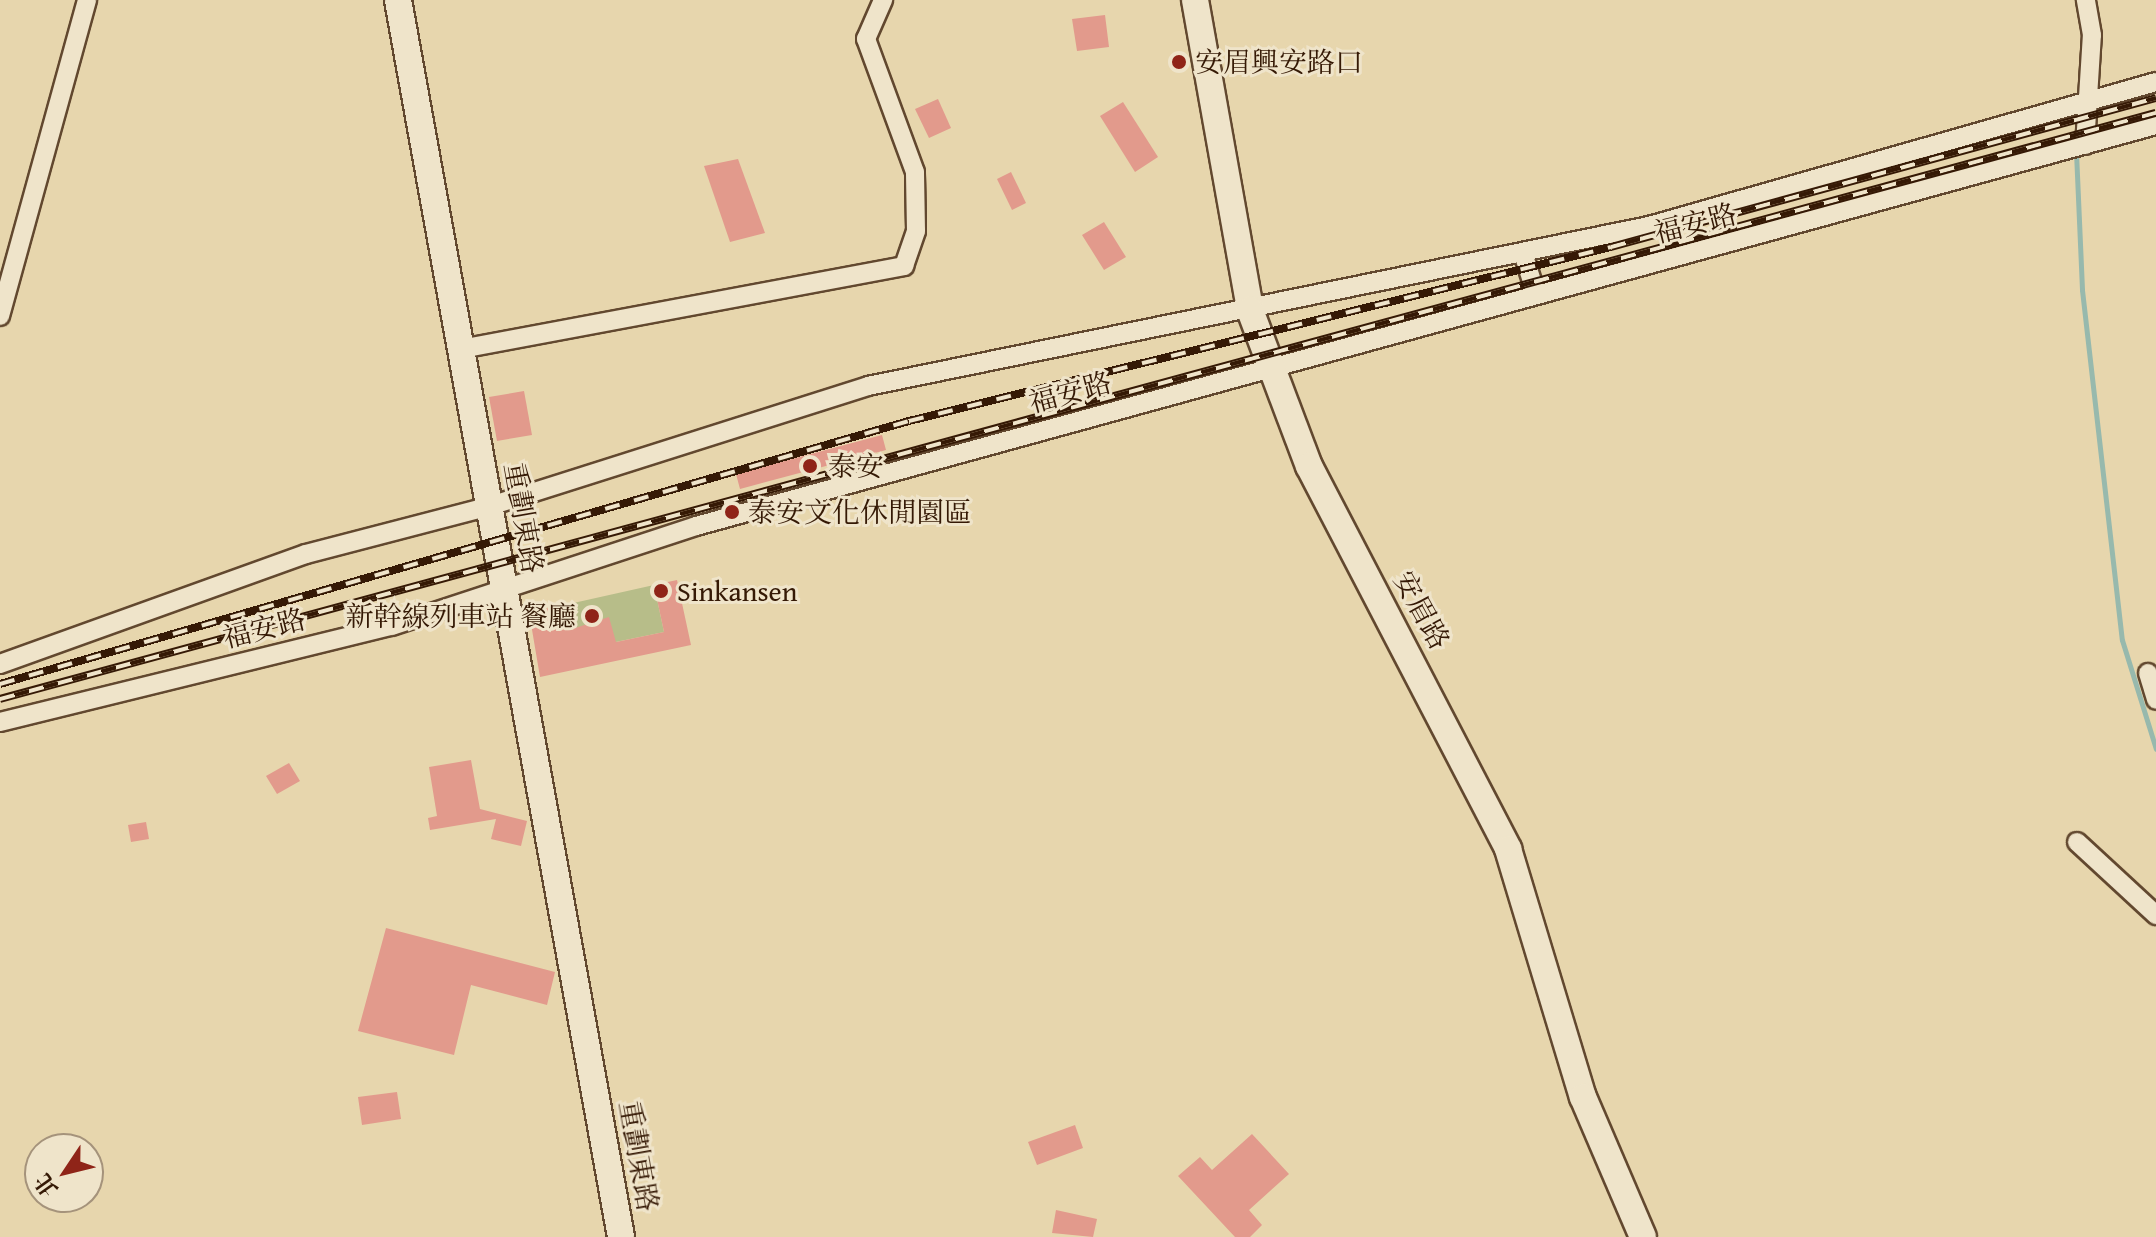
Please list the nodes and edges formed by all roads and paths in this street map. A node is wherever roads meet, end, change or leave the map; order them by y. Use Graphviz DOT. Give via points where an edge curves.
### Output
graph roads {
  1 [pos="87,0"];
  2 [pos="398,0"];
  3 [pos="883,0"];
  4 [pos="1195,0"];
  5 [pos="2086,0"];
  6 [pos="2156,82"];
  7 [pos="2087,101"];
  8 [pos="2156,125"];
  9 [pos="2085,145"];
  10 [pos="1523,253"];
  11 [pos="1536,294"];
  12 [pos="1250,310"];
  13 [pos="0,316"];
  14 [pos="461,349"];
  15 [pos="1273,368"];
  16 [pos="490,506"];
  17 [pos="505,590"];
  18 [pos="0,664"];
  19 [pos="2148,673"];
  20 [pos="2156,700"];
  21 [pos="0,722"];
  22 [pos="2077,842"];
  23 [pos="2156,915"];
  24 [pos="621,1237"];
  25 [pos="1643,1237"];
  1 -- 13 [label="street"];
  2 -- 14 [label="street, 重劃東路"];
  3 -- 14 [label="street" via="866,39 915,172 916,231 904,266"];
  4 -- 12 [label="street, 安眉路"];
  5 -- 7 [label="street"];
  6 -- 7 [label="street, 福安路"];
  7 -- 9 [label="street"];
  7 -- 10 [label="street, 福安路" via="1672,221"];
  8 -- 9 [label="street, 福安路"];
  9 -- 11 [label="street, 福安路"];
  10 -- 11 [label="street"];
  10 -- 12 [label="street, 福安路"];
  11 -- 15 [label="street, 福安路"];
  12 -- 15 [label="street, 安眉路"];
  12 -- 16 [label="street, 福安路" via="868,386"];
  14 -- 16 [label="street, 重劃東路"];
  15 -- 17 [label="street, 福安路" via="711,522"];
  15 -- 25 [label="street, 安眉路" via="1309,466 1508,849 1583,1097"];
  16 -- 17 [label="street, 重劃東路"];
  16 -- 18 [label="street, 福安路" via="306,554"];
  17 -- 21 [label="street, 福安路" via="392,626"];
  17 -- 24 [label="street, 重劃東路"];
  19 -- 20 [label="street"];
  22 -- 23 [label="street"];
}
